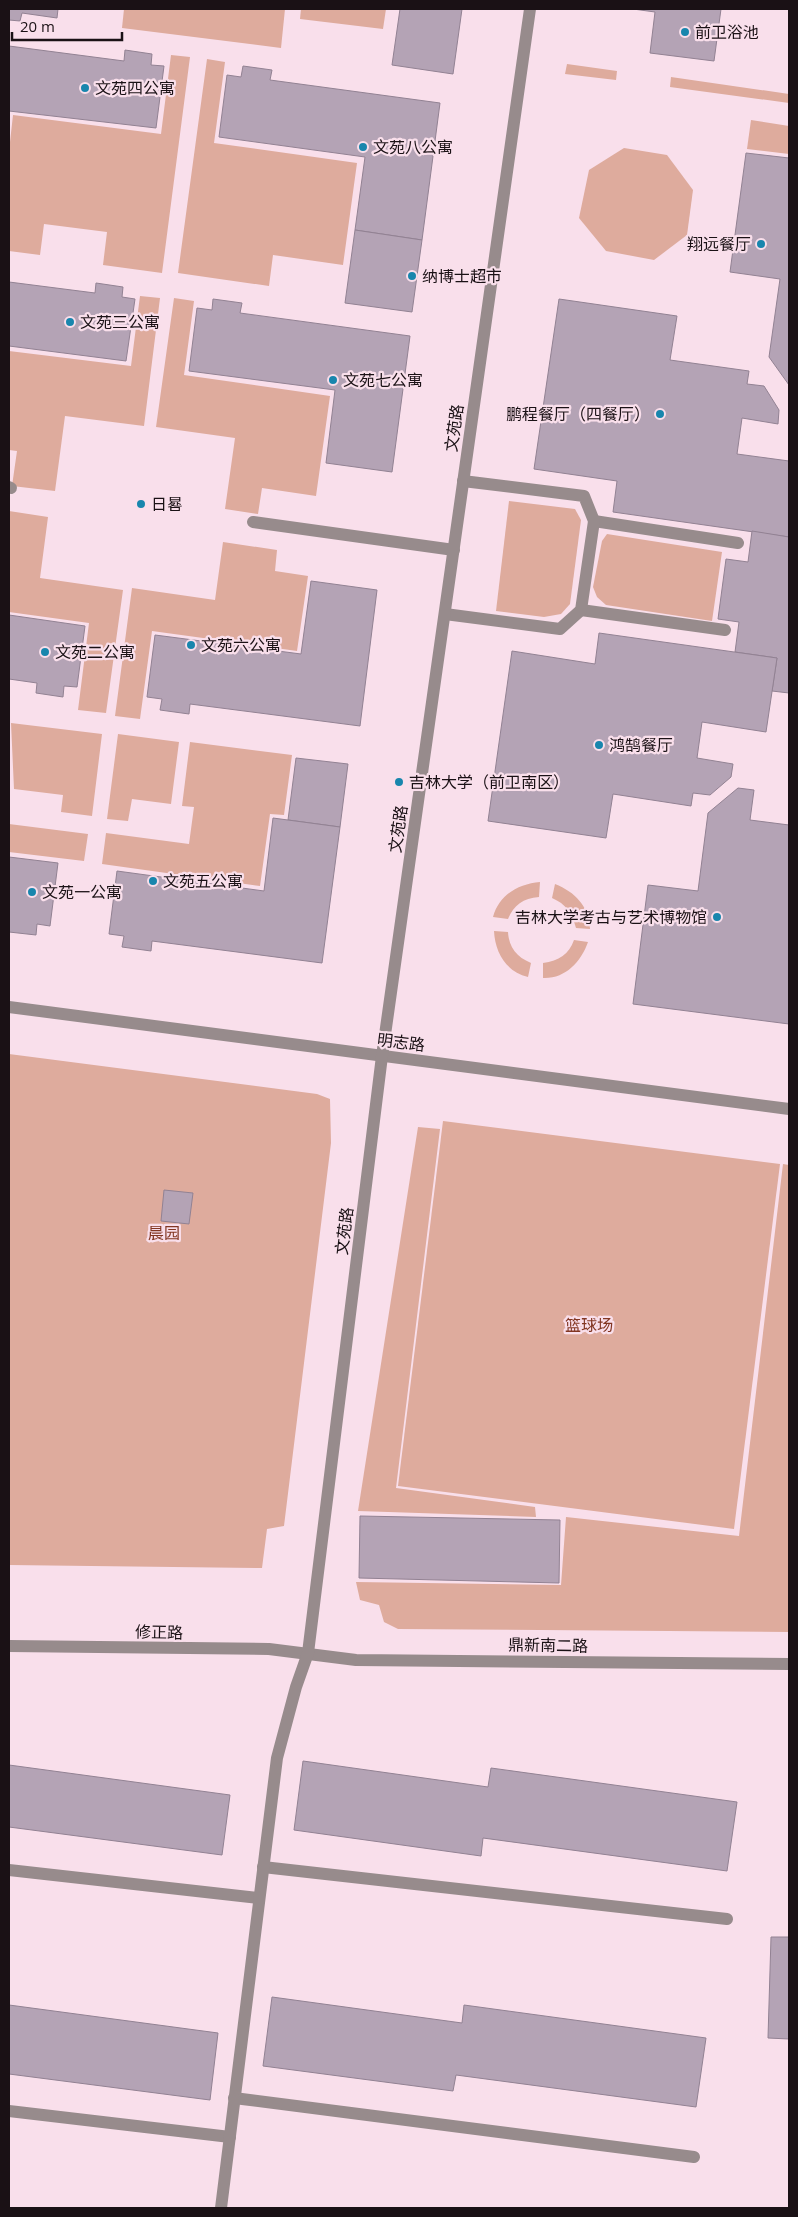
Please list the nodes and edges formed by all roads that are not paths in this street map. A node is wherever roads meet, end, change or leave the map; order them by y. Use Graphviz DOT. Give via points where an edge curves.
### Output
graph roads {
  1 [pos="530,9"];
  2 [pos="463,481"];
  3 [pos="594,521"];
  4 [pos="253,522"];
  5 [pos="738,543"];
  6 [pos="454,550"];
  7 [pos="581,610"];
  8 [pos="445,614"];
  9 [pos="726,630"];
  10 [pos="9,1007"];
  11 [pos="382,1056"];
  12 [pos="789,1109"];
  13 [pos="9,1646"];
  14 [pos="308,1653"];
  15 [pos="789,1664"];
  16 [pos="263,1867"];
  17 [pos="9,1870"];
  18 [pos="259,1898"];
  19 [pos="727,1919"];
  20 [pos="234,2098"];
  21 [pos="9,2111"];
  22 [pos="230,2137"];
  23 [pos="694,2157"];
  24 [pos="221,2208"];
  1 -- 2 [label="street, 文苑路"];
  2 -- 3 [label="street" via="584,496"];
  2 -- 6 [label="street, 文苑路"];
  3 -- 5 [label="street"];
  3 -- 7 [label="street"];
  4 -- 6 [label="street"];
  6 -- 8 [label="street, 文苑路"];
  7 -- 8 [label="street" via="560,629"];
  7 -- 9 [label="street"];
  8 -- 11 [label="street, 文苑路"];
  10 -- 11 [label="street, 明志路"];
  11 -- 12 [label="street, 明志路"];
  11 -- 14 [label="street, 文苑路"];
  13 -- 14 [label="street, 修正路" via="269,1649"];
  14 -- 15 [label="street, 鼎新南二路" via="356,1660"];
  14 -- 16 [label="street, 文苑路" via="277,1758"];
  16 -- 18 [label="street, 文苑路"];
  16 -- 19 [label="street"];
  17 -- 18 [label="street"];
  18 -- 20 [label="street, 文苑路"];
  20 -- 22 [label="street, 文苑路"];
  20 -- 23 [label="street"];
  21 -- 22 [label="street"];
  22 -- 24 [label="street, 文苑路"];
}
